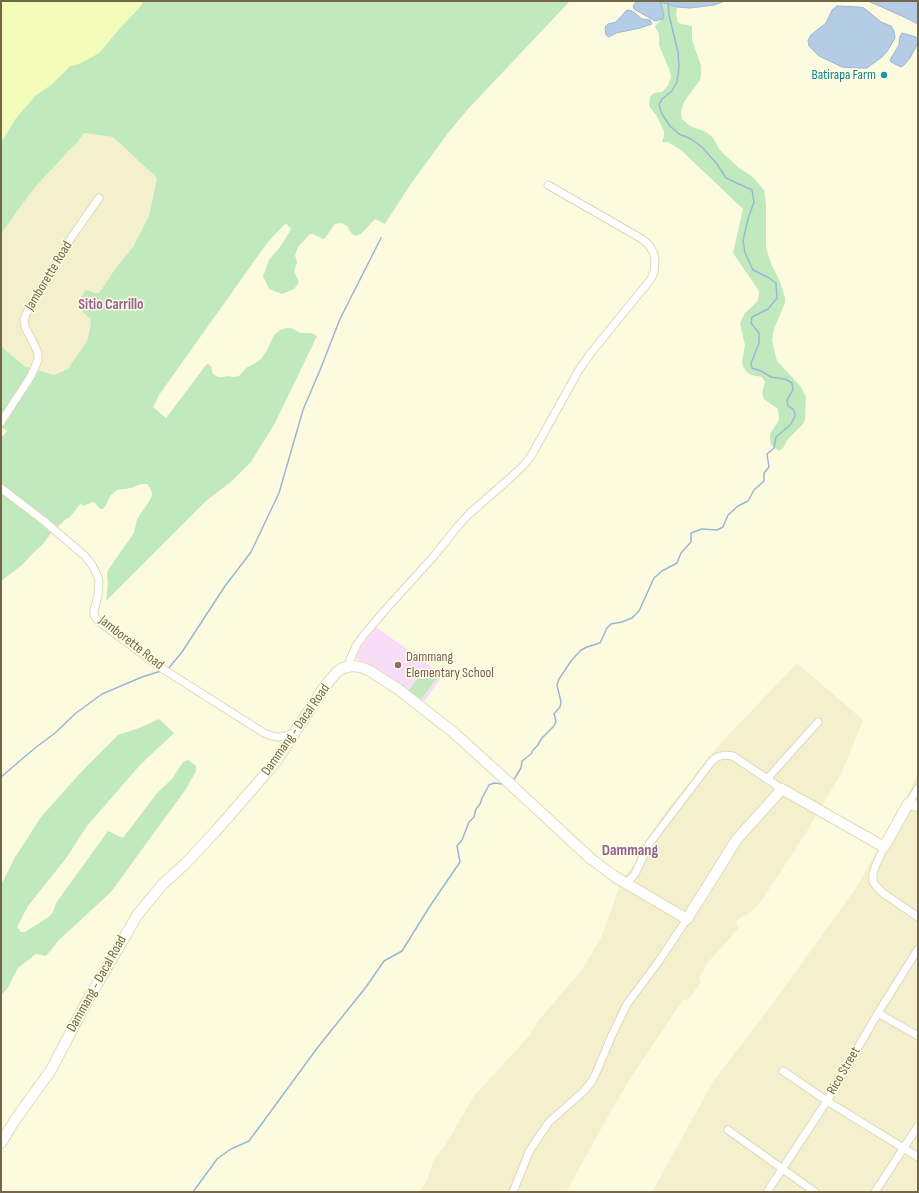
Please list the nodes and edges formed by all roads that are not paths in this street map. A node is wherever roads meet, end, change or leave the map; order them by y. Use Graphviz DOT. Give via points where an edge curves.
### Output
graph roads {
  1 [pos="548,185"];
  2 [pos="99,198"];
  3 [pos="1,422"];
  4 [pos="1,488"];
  5 [pos="346,667"];
  6 [pos="818,722"];
  7 [pos="295,732"];
  8 [pos="272,736"];
  9 [pos="282,753"];
  10 [pos="767,779"];
  11 [pos="918,788"];
  12 [pos="782,789"];
  13 [pos="913,805"];
  14 [pos="884,847"];
  15 [pos="626,884"];
  16 [pos="918,916"];
  17 [pos="687,919"];
  18 [pos="918,949"];
  19 [pos="878,1013"];
  20 [pos="918,1036"];
  21 [pos="783,1071"];
  22 [pos="827,1101"];
  23 [pos="918,1126"];
  24 [pos="728,1130"];
  25 [pos="1,1143"];
  26 [pos="904,1148"];
  27 [pos="918,1157"];
  28 [pos="782,1170"];
  29 [pos="513,1192"];
  30 [pos="767,1192"];
  31 [pos="815,1192"];
  32 [pos="875,1192"];
  1 -- 5 [label="street" via="642,239 653,252 654,272 579,370 531,456 458,526 363,636"];
  2 -- 3 [label="street, Jamborette Road" via="68,243 26,314 25,327 35,346 38,360 31,376"];
  4 -- 8 [label="street, Jamborette Road" via="32,511 92,565 99,580 94,611 98,621 170,674"];
  5 -- 7 [label="street, Dammang - Dacal Road" via="332,677"];
  5 -- 15 [label="street" via="356,666 365,669 398,689 442,723 590,858"];
  6 -- 10 [label="street"];
  7 -- 8 [label="street" via="286,736"];
  7 -- 9 [label="street, Dammang - Dacal Road"];
  8 -- 9 [label="street" via="280,743"];
  9 -- 25 [label="street, Dammang - Dacal Road" via="215,832 138,914 50,1070"];
  10 -- 12 [label="street"];
  10 -- 15 [label="street" via="734,756 724,755 714,759 653,839 635,874"];
  11 -- 13 [label="street"];
  12 -- 14 [label="street"];
  12 -- 17 [label="street" via="737,839"];
  13 -- 14 [label="street"];
  14 -- 16 [label="street" via="873,874 874,882 883,893"];
  15 -- 17 [label="street"];
  17 -- 29 [label="street" via="627,1004 592,1080 579,1096 549,1122 529,1152"];
  18 -- 19 [label="street, Rico Street"];
  19 -- 20 [label="street"];
  19 -- 22 [label="street, Rico Street"];
  21 -- 22 [label="street"];
  22 -- 26 [label="street"];
  22 -- 28 [label="street, Rico Street"];
  23 -- 26 [label="street"];
  24 -- 28 [label="street"];
  26 -- 27 [label="street"];
  26 -- 32 [label="street"];
  28 -- 30 [label="street, Rico Street"];
  28 -- 31 [label="street"];
}
